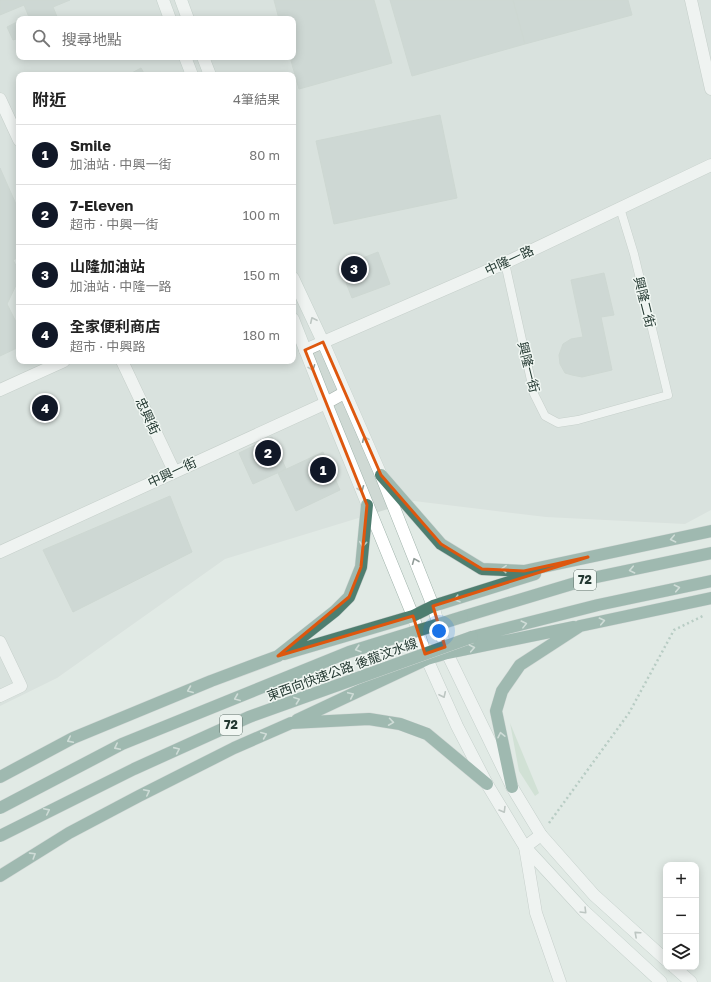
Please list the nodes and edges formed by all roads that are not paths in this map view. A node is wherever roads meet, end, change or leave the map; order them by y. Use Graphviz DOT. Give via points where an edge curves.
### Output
graph roads {
  1 [pos="163,0"];
  2 [pos="181,0"];
  3 [pos="691,0"];
  4 [pos="169,16"];
  5 [pos="187,16"];
  6 [pos="186,60"];
  7 [pos="204,60"];
  8 [pos="191,72"];
  9 [pos="209,72"];
  10 [pos="711,89"];
  11 [pos="0,99"];
  12 [pos="16,134"];
  13 [pos="711,164"];
  14 [pos="620,208"];
  15 [pos="504,263"];
  16 [pos="296,284"];
  17 [pos="296,327"];
  18 [pos="323,342"];
  19 [pos="305,350"];
  20 [pos="57,364"];
  21 [pos="123,364"];
  22 [pos="0,390"];
  23 [pos="344,393"];
  24 [pos="668,395"];
  25 [pos="326,403"];
  26 [pos="174,471"];
  27 [pos="381,475"];
  28 [pos="368,505"];
  29 [pos="711,531"];
  30 [pos="0,552"];
  31 [pos="711,553"];
  32 [pos="588,557"];
  33 [pos="711,580"];
  34 [pos="711,598"];
  35 [pos="433,606"];
  36 [pos="414,616"];
  37 [pos="580,626"];
  38 [pos="0,642"];
  39 [pos="447,653"];
  40 [pos="278,656"];
  41 [pos="427,659"];
  42 [pos="0,696"];
  43 [pos="291,723"];
  44 [pos="0,777"];
  45 [pos="487,784"];
  46 [pos="512,787"];
  47 [pos="0,808"];
  48 [pos="541,835"];
  49 [pos="0,836"];
  50 [pos="525,847"];
  51 [pos="0,876"];
  52 [pos="663,957"];
  53 [pos="677,970"];
  54 [pos="560,982"];
  55 [pos="661,982"];
  56 [pos="691,982"];
  1 -- 4 [label="main road"];
  2 -- 5 [label="main road"];
  3 -- 10 [label="main road"];
  6 -- 8 [label="main road"];
  7 -- 9 [label="main road"];
  11 -- 12 [label="main road"];
  13 -- 14 [label="main road, 中隆一路"];
  14 -- 15 [label="main road, 中隆一路"];
  14 -- 24 [label="lane, 興隆二街" via="634,254"];
  15 -- 18 [label="main road, 中隆一路"];
  15 -- 24 [label="lane, 興隆一街" via="534,394 546,416 558,423 578,420"];
  18 -- 16 [label="main road, one-way"];
  17 -- 19 [label="main road"];
  18 -- 19 [label="main road, 中隆一路"];
  18 -- 23 [label="main road"];
  19 -- 25 [label="main road, one-way"];
  20 -- 22 [label="main road"];
  21 -- 26 [label="main road, 忠興街"];
  23 -- 25 [label="main road, 中興一街"];
  27 -- 23 [label="main road, one-way"];
  25 -- 26 [label="main road, 中興一街"];
  25 -- 28 [label="main road, one-way"];
  26 -- 30 [label="main road, 中興一街"];
  32 -- 27 [label="highway, one-way" via="524,571 482,569 441,544"];
  35 -- 27 [label="main road, one-way"];
  28 -- 36 [label="main road"];
  28 -- 40 [label="highway, one-way" via="361,567 349,597"];
  29 -- 32 [label="highway, one-way"];
  31 -- 47 [label="highway, 東西向快速公路 後龍汶水線 / 72, one-way, bridge" via="592,578 349,652 122,744"];
  32 -- 35 [label="highway, one-way"];
  49 -- 33 [label="highway, 東西向快速公路 後龍汶水線 / 72, one-way, bridge" via="134,769 249,717 472,637"];
  37 -- 34 [label="highway, one-way"];
  35 -- 36 [label="highway"];
  35 -- 39 [label="main road"];
  36 -- 40 [label="highway"];
  36 -- 41 [label="main road"];
  39 -- 37 [label="highway, one-way"];
  46 -- 37 [label="highway, one-way" via="496,711 502,691 520,665"];
  38 -- 42 [label="main road" via="22,686"];
  39 -- 41 [label="highway"];
  39 -- 46 [label="main road"];
  40 -- 44 [label="highway, one-way" via="73,738"];
  43 -- 41 [label="highway, one-way"];
  41 -- 45 [label="main road, one-way"];
  43 -- 45 [label="highway, one-way" via="369,719 400,724 427,734"];
  51 -- 43 [label="highway, one-way" via="69,833 139,796 234,748"];
  45 -- 50 [label="main road, one-way"];
  46 -- 48 [label="main road"];
  48 -- 50 [label="main road"];
  52 -- 48 [label="main road, one-way" via="594,895"];
  50 -- 54 [label="main road" via="536,913"];
  50 -- 55 [label="main road, one-way" via="584,911"];
  53 -- 56 [label="main road"];
}
